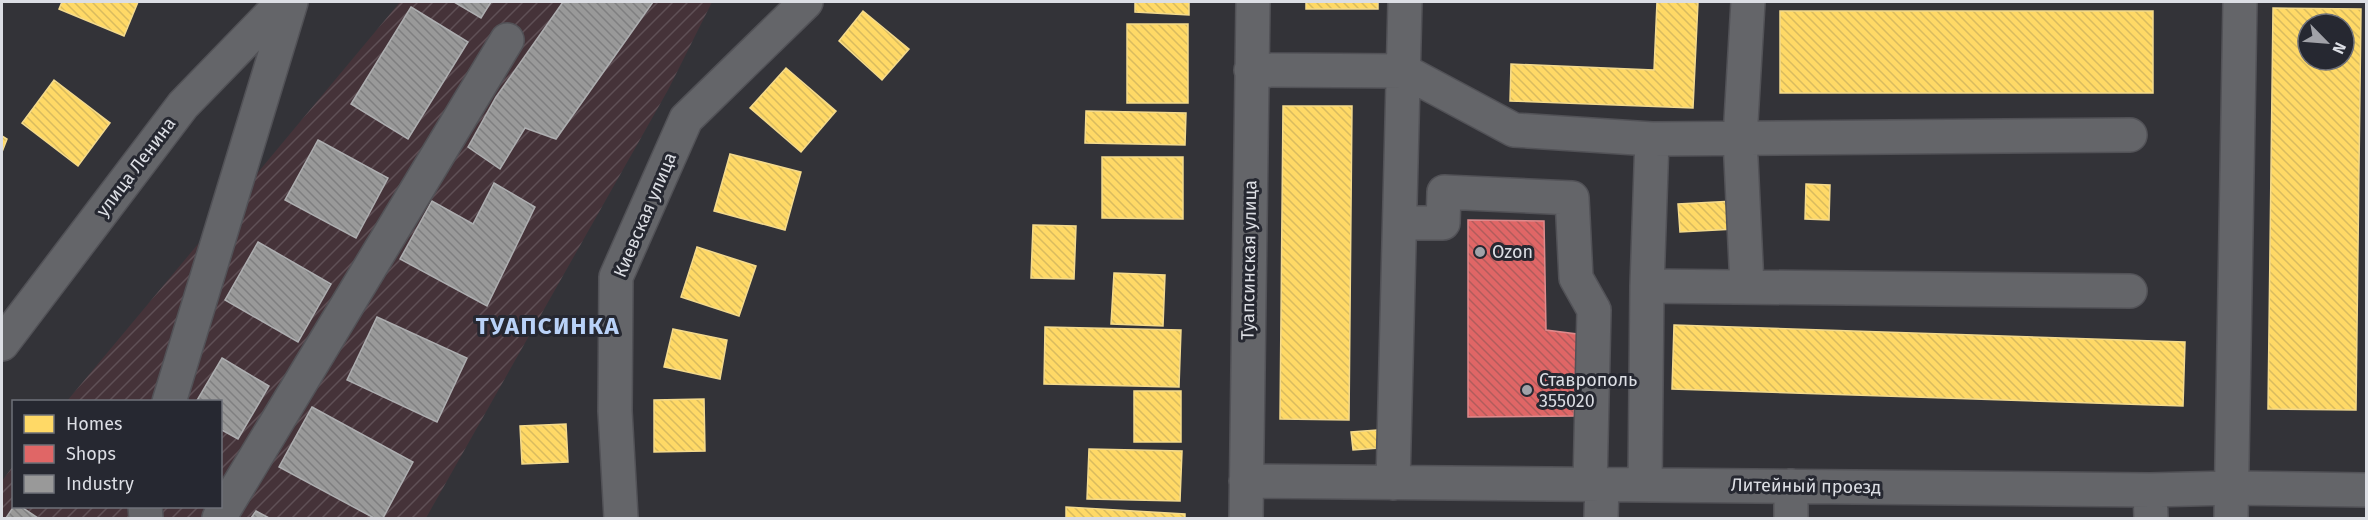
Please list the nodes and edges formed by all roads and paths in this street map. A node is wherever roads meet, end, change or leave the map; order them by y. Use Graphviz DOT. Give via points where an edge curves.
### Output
graph roads {
  1 [pos="283,2"];
  2 [pos="291,2"];
  3 [pos="806,2"];
  4 [pos="1253,2"];
  5 [pos="1405,2"];
  6 [pos="1748,2"];
  7 [pos="2240,2"];
  8 [pos="507,40"];
  9 [pos="1251,70"];
  10 [pos="1404,71"];
  11 [pos="2130,135"];
  12 [pos="1740,138"];
  13 [pos="1652,139"];
  14 [pos="1400,223"];
  15 [pos="1647,286"];
  16 [pos="1747,286"];
  17 [pos="2130,291"];
  18 [pos="2,344"];
  19 [pos="170,400"];
  20 [pos="1246,481"];
  21 [pos="1394,483"];
  22 [pos="1596,484"];
  23 [pos="1645,485"];
  24 [pos="1791,486"];
  25 [pos="2367,490"];
  26 [pos="2231,503"];
  27 [pos="2150,504"];
  28 [pos="219,519"];
  29 [pos="621,519"];
  30 [pos="1246,519"];
  31 [pos="1601,519"];
  32 [pos="1791,519"];
  1 -- 18 [label="street, улица Ленина" via="183,105"];
  2 -- 19 [label="street"];
  3 -- 29 [label="street, Киевская улица" via="686,119 616,277 615,411"];
  4 -- 9 [label="street, Туапсинская улица"];
  5 -- 10 [label="street"];
  6 -- 12 [label="street"];
  7 -- 26 [label="street"];
  8 -- 28 [label="street"];
  9 -- 10 [label="street"];
  9 -- 20 [label="street, Туапсинская улица"];
  10 -- 13 [label="street" via="1514,130"];
  10 -- 14 [label="street"];
  11 -- 12 [label="street"];
  12 -- 13 [label="street"];
  12 -- 16 [label="street"];
  13 -- 15 [label="street"];
  14 -- 21 [label="street"];
  14 -- 22 [label="street" via="1443,223 1444,192 1572,198 1576,278 1594,310"];
  15 -- 16 [label="street"];
  15 -- 23 [label="street"];
  16 -- 17 [label="street"];
  20 -- 21 [label="street, Литейный проезд"];
  20 -- 30 [label="street, Туапсинская улица"];
  21 -- 22 [label="street, Литейный проезд"];
  22 -- 23 [label="street, Литейный проезд"];
  22 -- 31 [label="street"];
  23 -- 24 [label="street, Литейный проезд"];
  24 -- 27 [label="street, Литейный проезд"];
  24 -- 32 [label="street"];
  25 -- 26 [label="street, Литейный проезд"];
  26 -- 27 [label="street, Литейный проезд"];
}
